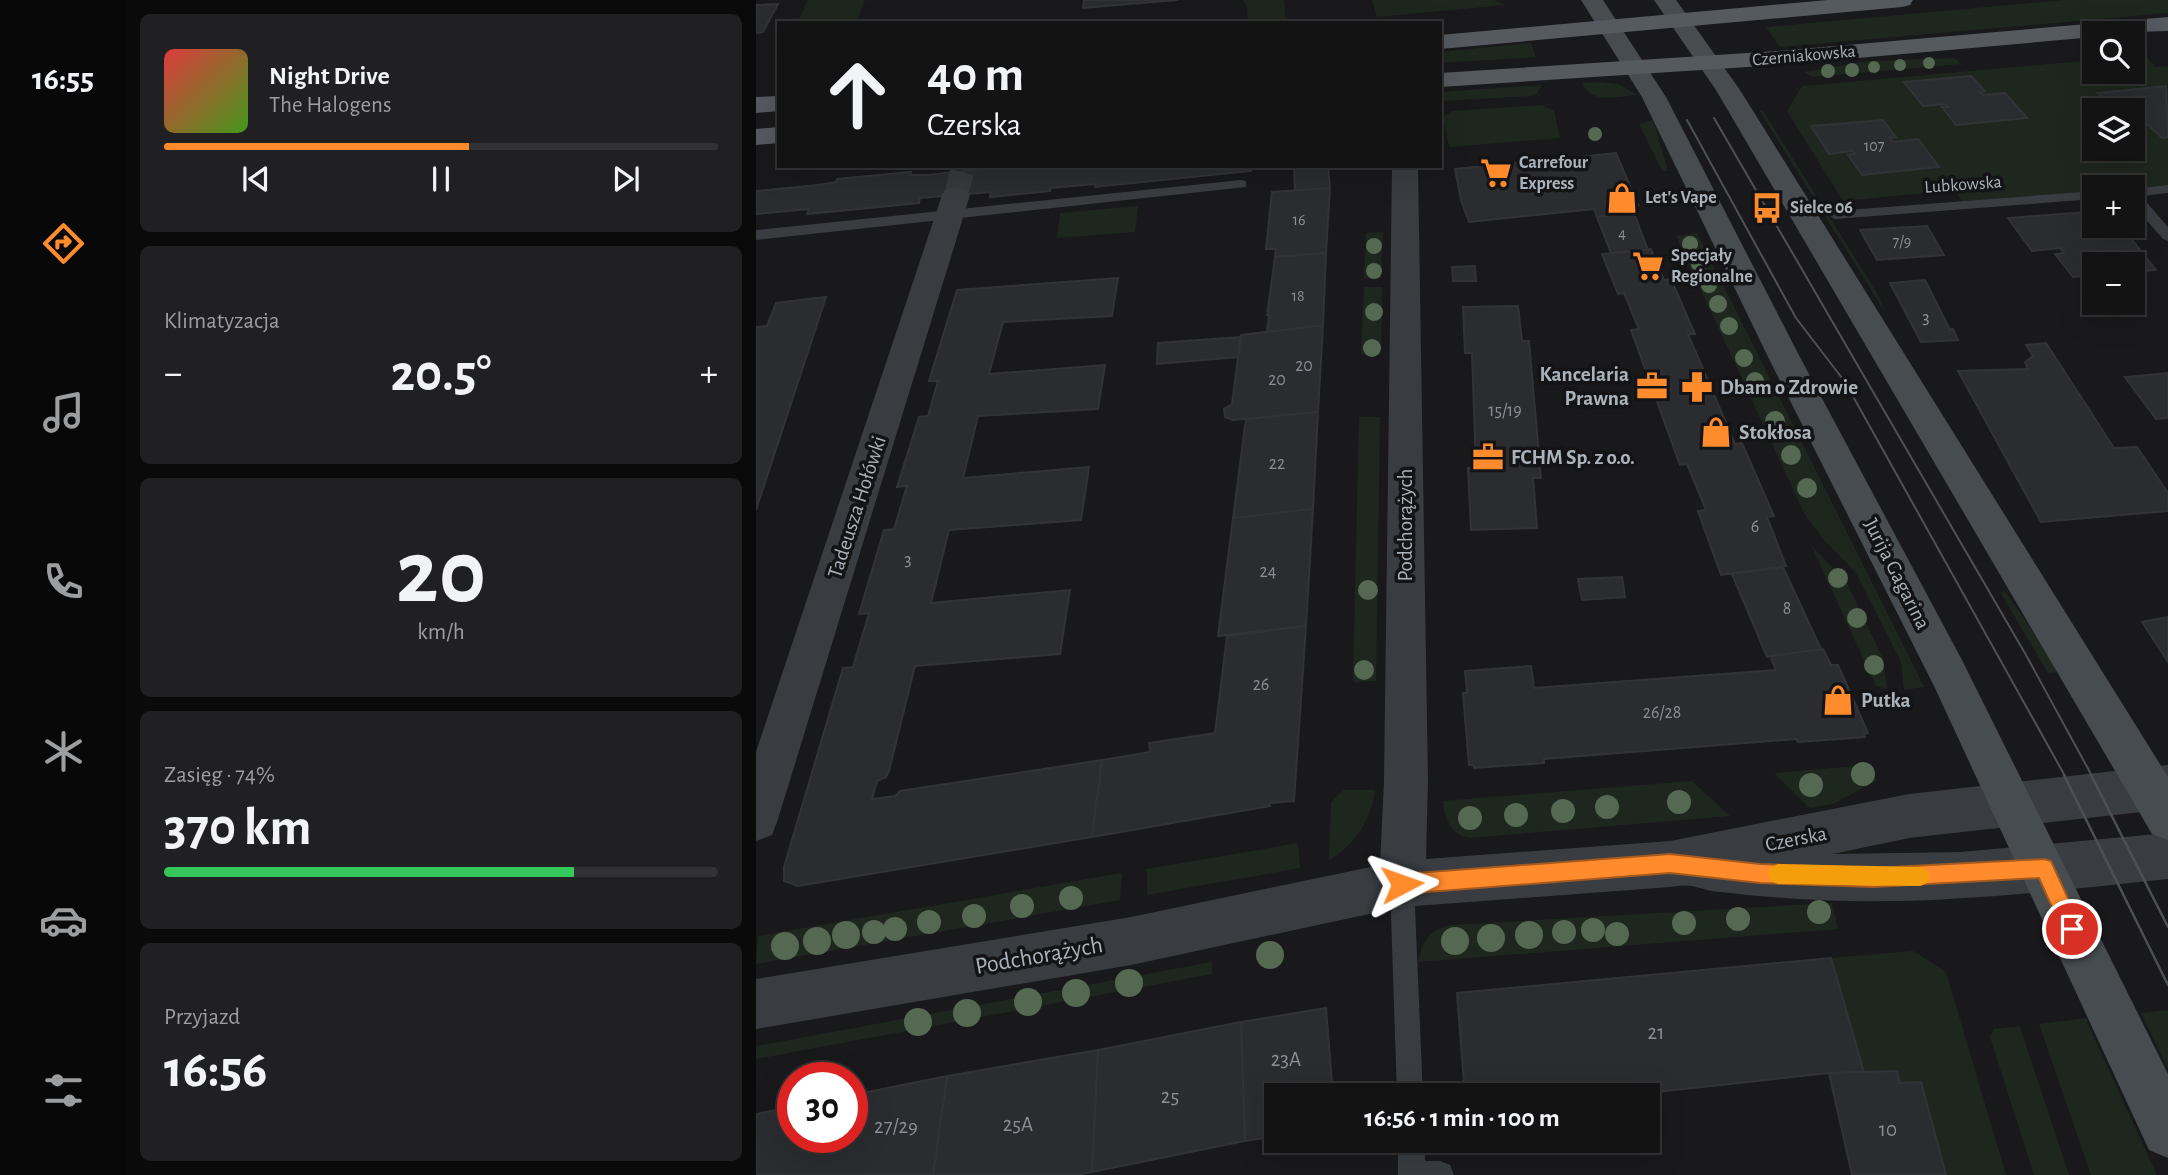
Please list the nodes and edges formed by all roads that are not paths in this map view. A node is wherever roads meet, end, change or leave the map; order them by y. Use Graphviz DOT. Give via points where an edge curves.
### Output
graph roads {
  1 [pos="1592,0"];
  2 [pos="1902,0"];
  3 [pos="1670,10"];
  4 [pos="2168,24"];
  5 [pos="1608,26"];
  6 [pos="1442,42"];
  7 [pos="1710,63"];
  8 [pos="1636,68"];
  9 [pos="1442,80"];
  10 [pos="777,103"];
  11 [pos="756,105"];
  12 [pos="777,135"];
  13 [pos="756,136"];
  14 [pos="1405,168"];
  15 [pos="1241,184"];
  16 [pos="2168,189"];
  17 [pos="2145,192"];
  18 [pos="2082,196"];
  19 [pos="954,205"];
  20 [pos="2145,208"];
  21 [pos="1835,215"];
  22 [pos="756,235"];
  23 [pos="2168,236"];
  24 [pos="2162,798"];
  25 [pos="2013,805"];
  26 [pos="756,819"];
  27 [pos="2168,856"];
  28 [pos="1670,864"];
  29 [pos="2044,868"];
  30 [pos="1402,884"];
  31 [pos="756,1004"];
  32 [pos="1410,1083"];
  33 [pos="2168,1131"];
  34 [pos="1410,1153"];
  35 [pos="1409,1174"];
  36 [pos="1440,1175"];
  1 -- 5 [label="main road, Jurija Gagarina"];
  2 -- 3 [label="main road"];
  3 -- 5 [label="main road"];
  3 -- 7 [label="main road"];
  4 -- 7 [label="main road, Czerniakowska"];
  5 -- 6 [label="main road"];
  5 -- 8 [label="main road, Jurija Gagarina"];
  7 -- 8 [label="main road, Czerniakowska"];
  7 -- 24 [label="main road"];
  8 -- 9 [label="main road, Czerniakowska"];
  8 -- 25 [label="main road, Jurija Gagarina"];
  10 -- 11 [label="main road"];
  12 -- 13 [label="main road"];
  14 -- 30 [label="street, Podchorążych" via="1406,781"];
  15 -- 19 [label="lane"];
  16 -- 17 [label="lane"];
  18 -- 21 [label="lane, Lubkowska"];
  19 -- 22 [label="lane"];
  19 -- 26 [label="street, Tadeusza Hołówki"];
  20 -- 23 [label="lane"];
  24 -- 25 [label="street, Czerska"];
  25 -- 28 [label="street, Czerska" via="1909,816"];
  25 -- 29 [label="main road, Jurija Gagarina"];
  27 -- 29 [label="street, Czerska"];
  28 -- 29 [label="street, Czerska" via="1891,878"];
  28 -- 30 [label="street, Podchorążych"];
  29 -- 33 [label="main road, Jurija Gagarina"];
  30 -- 31 [label="street, Podchorążych" via="1130,941"];
  30 -- 32 [label="lane"];
  34 -- 35 [label="lane"];
  35 -- 36 [label="lane"];
}
